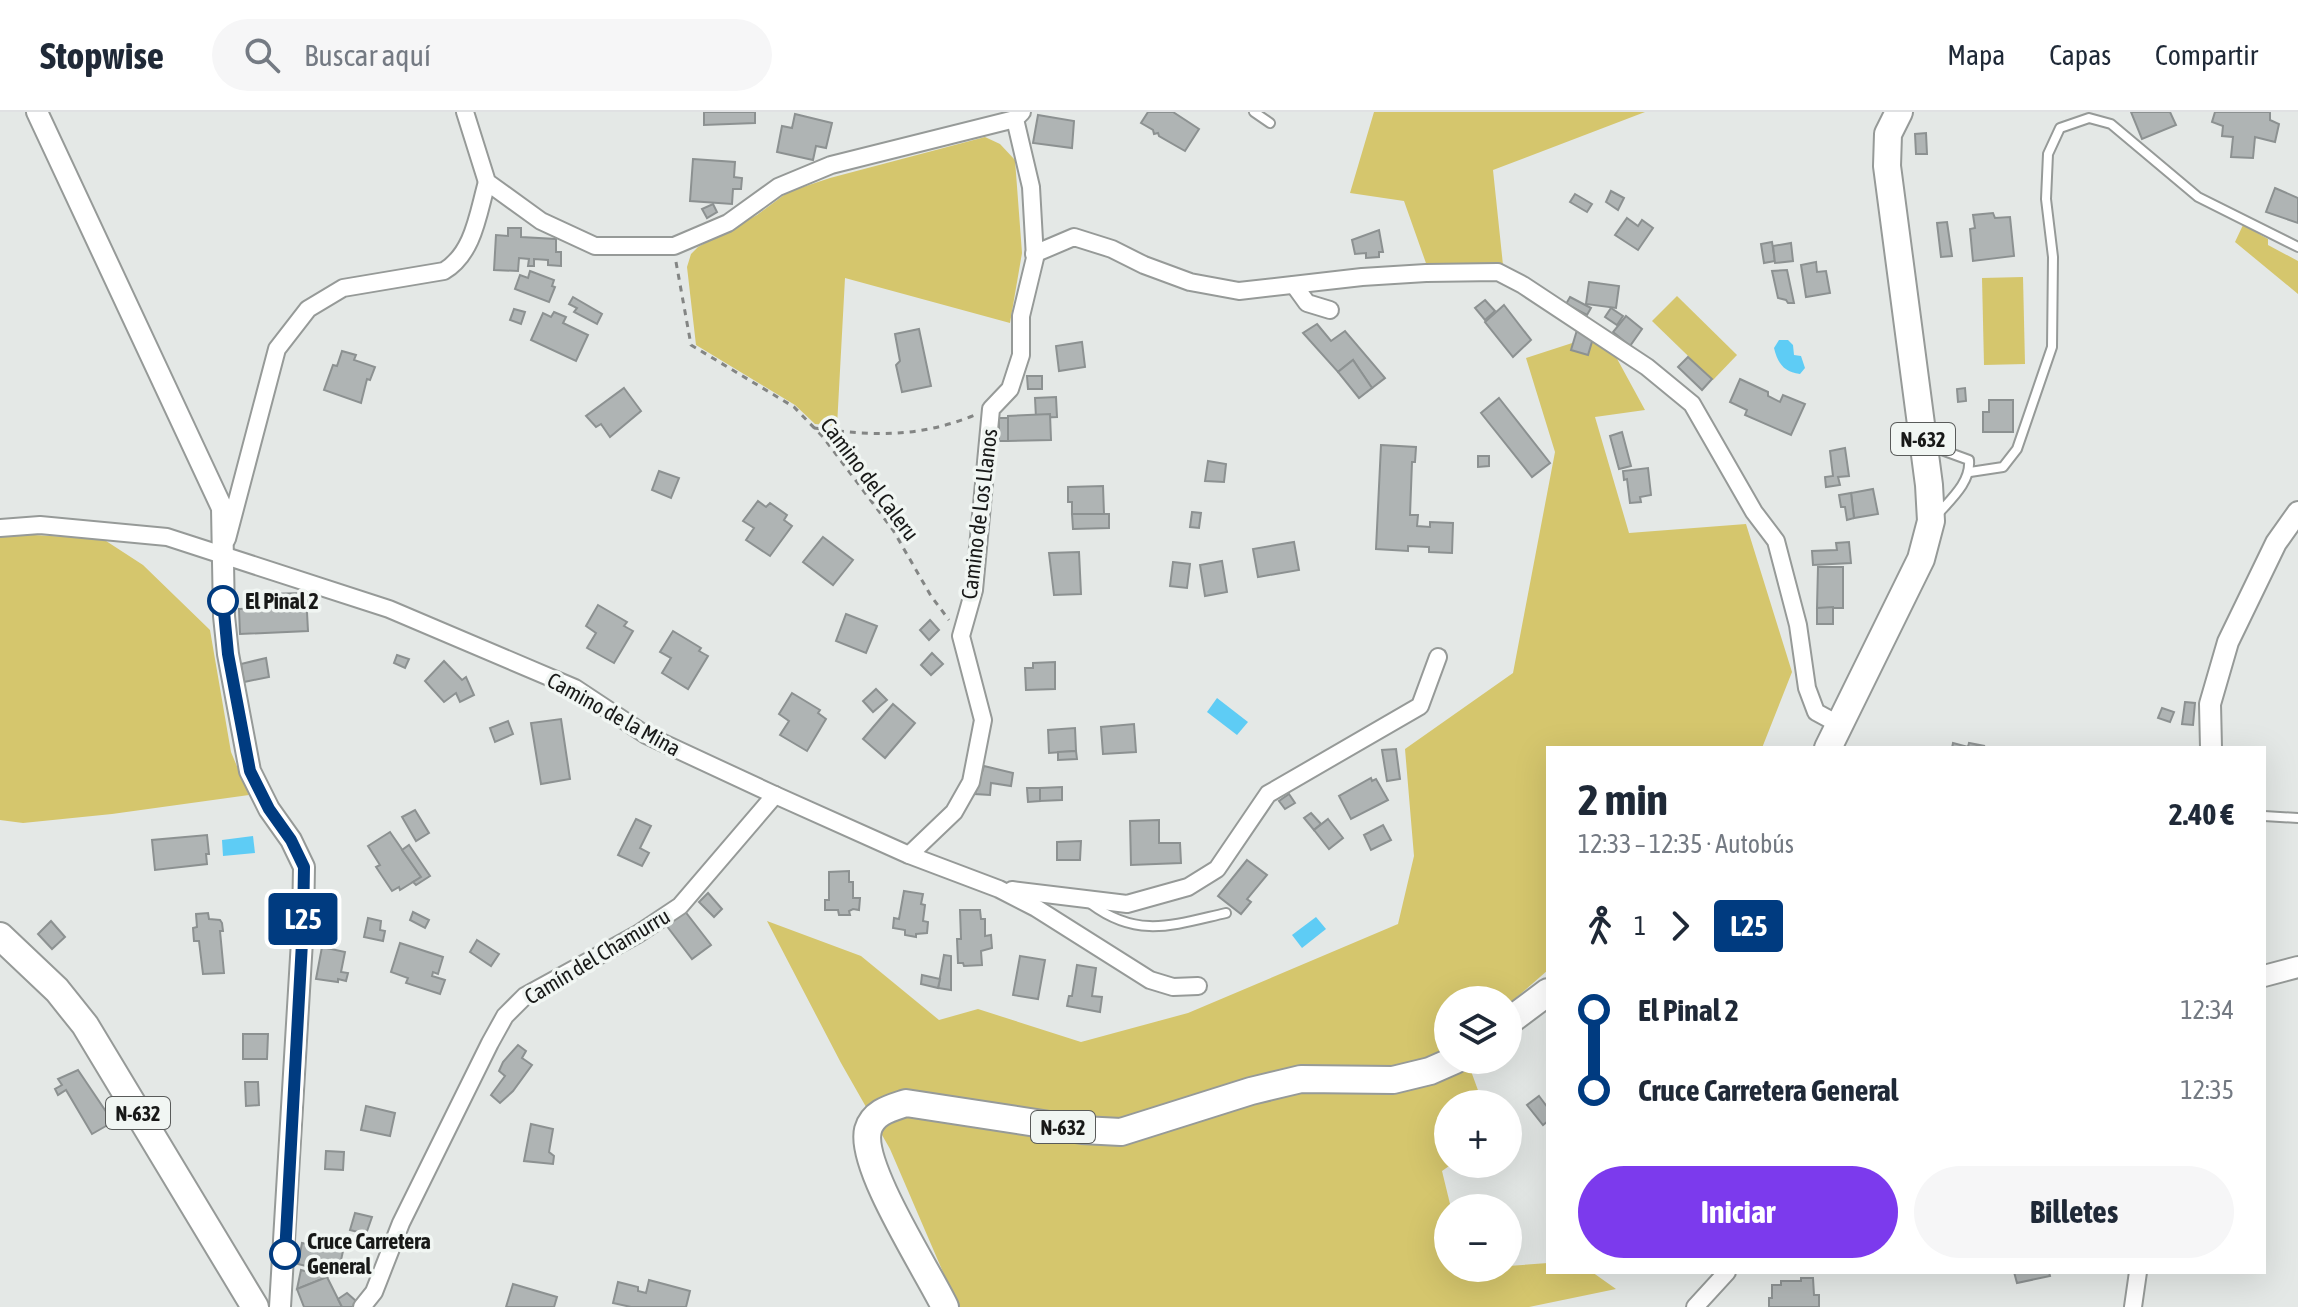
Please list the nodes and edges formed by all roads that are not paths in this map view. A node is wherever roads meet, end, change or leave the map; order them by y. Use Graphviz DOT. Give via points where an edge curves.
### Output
graph roads {
  1 [pos="37,112"];
  2 [pos="465,112"];
  3 [pos="1254,112"];
  4 [pos="1899,112"];
  5 [pos="1018,115"];
  6 [pos="1270,123"];
  7 [pos="487,182"];
  8 [pos="2298,247"];
  9 [pos="1034,254"];
  10 [pos="1294,285"];
  11 [pos="1330,310"];
  12 [pos="1923,443"];
  13 [pos="1970,472"];
  14 [pos="2298,512"];
  15 [pos="1931,521"];
  16 [pos="0,528"];
  17 [pos="222,556"];
  18 [pos="1438,657"];
  19 [pos="1834,736"];
  20 [pos="2211,746"];
  21 [pos="775,795"];
  22 [pos="2266,816"];
  23 [pos="2298,818"];
  24 [pos="909,855"];
  25 [pos="999,889"];
  26 [pos="1084,899"];
  27 [pos="1226,913"];
  28 [pos="0,936"];
  29 [pos="2298,967"];
  30 [pos="2266,975"];
  31 [pos="1198,986"];
  32 [pos="1546,994"];
  33 [pos="1522,1012"];
  34 [pos="1434,1069"];
  35 [pos="1725,1274"];
  36 [pos="2138,1274"];
  37 [pos="255,1307"];
  38 [pos="280,1307"];
  39 [pos="362,1307"];
  40 [pos="945,1307"];
  41 [pos="1695,1307"];
  42 [pos="2133,1307"];
  1 -- 17 [label="street" via="213,483 222,508"];
  2 -- 7 [label="street"];
  3 -- 6 [label="lane"];
  4 -- 12 [label="highway, N-632" via="1888,134 1887,166"];
  5 -- 7 [label="street" via="831,165 778,187 728,223 674,246 595,246 541,221"];
  5 -- 9 [label="street, Camino de Los Llanos" via="1031,187"];
  7 -- 17 [label="street" via="471,239 457,263 444,271 343,288 308,309 277,349"];
  8 -- 13 [label="lane" via="2198,197 2111,124 2089,118 2060,128 2048,154 2052,347 2017,449 2003,467"];
  9 -- 10 [label="street" via="1074,237 1190,282 1239,291"];
  9 -- 24 [label="street, Camino de Los Llanos" via="1021,316 1021,355 1010,389 991,409 974,590 961,636 983,720 971,782 954,812"];
  10 -- 11 [label="street" via="1307,303"];
  10 -- 19 [label="street" via="1498,272 1647,367 1692,404 1776,541 1798,625 1807,688"];
  12 -- 13 [label="lane" via="1969,460"];
  12 -- 15 [label="highway, N-632"];
  13 -- 15 [label="lane"];
  14 -- 20 [label="street" via="2276,543 2228,642 2210,704"];
  15 -- 19 [label="highway, N-632" via="1921,559"];
  16 -- 17 [label="street, Camino de la Mina" via="65,527 167,537"];
  17 -- 21 [label="street, Camino de la Mina" via="389,609 575,688 646,735"];
  17 -- 38 [label="street" via="228,654 250,771 304,867"];
  18 -- 26 [label="street" via="1420,706 1268,794 1217,869 1188,887 1127,904"];
  21 -- 24 [label="street, Camino de la Mina"];
  21 -- 39 [label="street, Camín del Chamurru" via="680,906 525,996 505,1016 401,1223 374,1292"];
  22 -- 23 [label="lane"];
  24 -- 25 [label="street, Camino de la Mina"];
  25 -- 26 [label="street"];
  25 -- 31 [label="street" via="1150,980 1173,987"];
  26 -- 27 [label="lane" via="1110,918 1146,928"];
  28 -- 37 [label="highway, N-632" via="85,1025"];
  29 -- 30 [label="street"];
  32 -- 33 [label="highway"];
  34 -- 40 [label="highway, N-632" via="1393,1080 1301,1079 1121,1132 906,1103 881,1111 868,1131 870,1155"];
  35 -- 41 [label="street"];
  36 -- 42 [label="street"];
}
